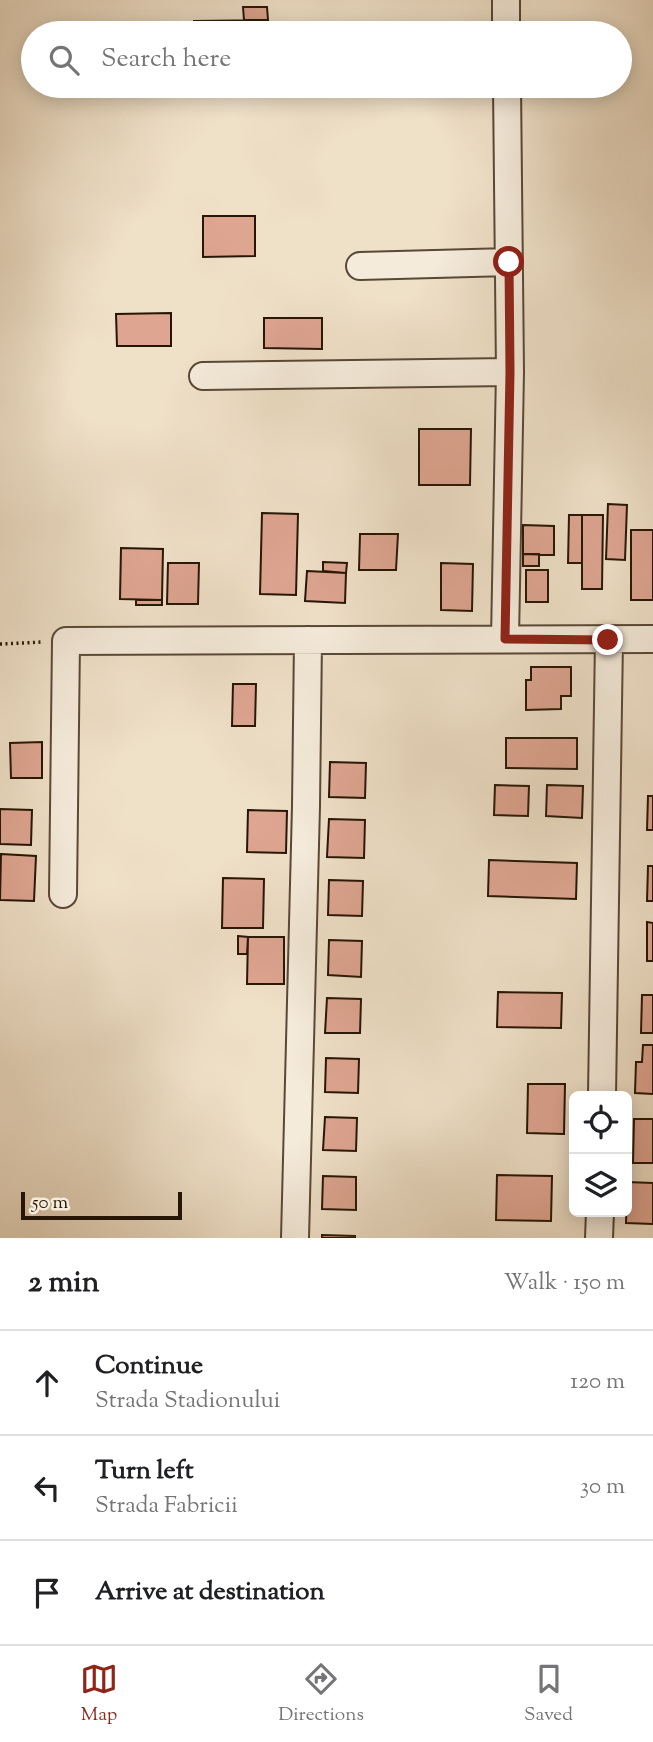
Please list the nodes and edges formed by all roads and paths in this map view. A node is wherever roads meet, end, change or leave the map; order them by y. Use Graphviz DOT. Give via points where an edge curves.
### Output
graph roads {
  1 [pos="506,0"];
  2 [pos="506,21"];
  3 [pos="507,98"];
  4 [pos="509,262"];
  5 [pos="360,266"];
  6 [pos="510,372"];
  7 [pos="203,376"];
  8 [pos="505,639"];
  9 [pos="653,639"];
  10 [pos="308,640"];
  11 [pos="608,640"];
  12 [pos="66,641"];
  13 [pos="0,644"];
  14 [pos="62,894"];
  15 [pos="601,1091"];
  16 [pos="600,1217"];
  17 [pos="295,1238"];
  18 [pos="599,1238"];
  1 -- 2 [label="street"];
  3 -- 4 [label="street"];
  4 -- 5 [label="street"];
  4 -- 6 [label="street"];
  6 -- 7 [label="street"];
  6 -- 8 [label="street"];
  8 -- 10 [label="street"];
  8 -- 11 [label="street"];
  9 -- 11 [label="street"];
  10 -- 12 [label="street"];
  10 -- 17 [label="street"];
  11 -- 15 [label="street"];
  12 -- 13 [label="path"];
  12 -- 14 [label="street"];
  16 -- 18 [label="street"];
}
